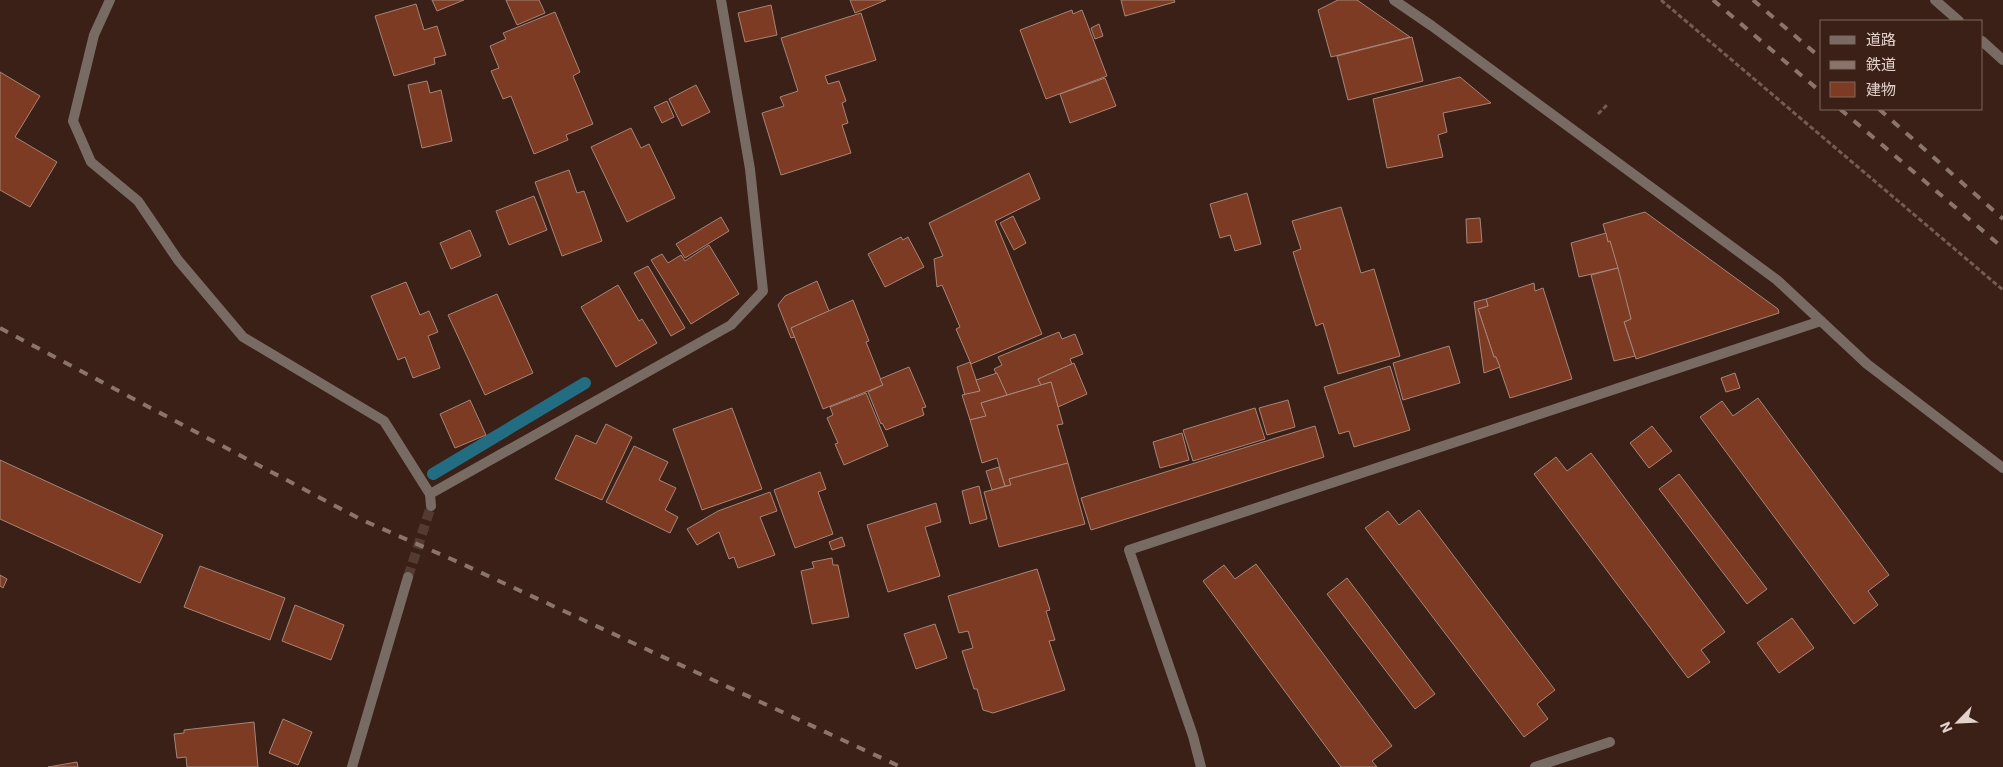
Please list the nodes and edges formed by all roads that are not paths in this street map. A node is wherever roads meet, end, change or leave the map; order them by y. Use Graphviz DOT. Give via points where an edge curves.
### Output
graph roads {
  1 [pos="110,0"];
  2 [pos="721,0"];
  3 [pos="1394,0"];
  4 [pos="1936,0"];
  5 [pos="1958,20"];
  6 [pos="1983,42"];
  7 [pos="2003,60"];
  8 [pos="1822,321"];
  9 [pos="2003,468"];
  10 [pos="430,494"];
  11 [pos="431,506"];
  12 [pos="408,577"];
  13 [pos="1610,742"];
  14 [pos="352,767"];
  15 [pos="1201,767"];
  16 [pos="1535,767"];
  1 -- 10 [label="street" via="94,35 73,121 91,162 138,201 178,260 243,337 384,421"];
  2 -- 10 [label="street" via="750,169 763,291 731,325"];
  3 -- 8 [label="street" via="1777,280"];
  4 -- 5 [label="street"];
  6 -- 7 [label="street"];
  8 -- 9 [label="street" via="1867,364"];
  8 -- 15 [label="street" via="1129,550"];
  10 -- 11 [label="street"];
  12 -- 14 [label="street"];
  13 -- 16 [label="street"];
}
